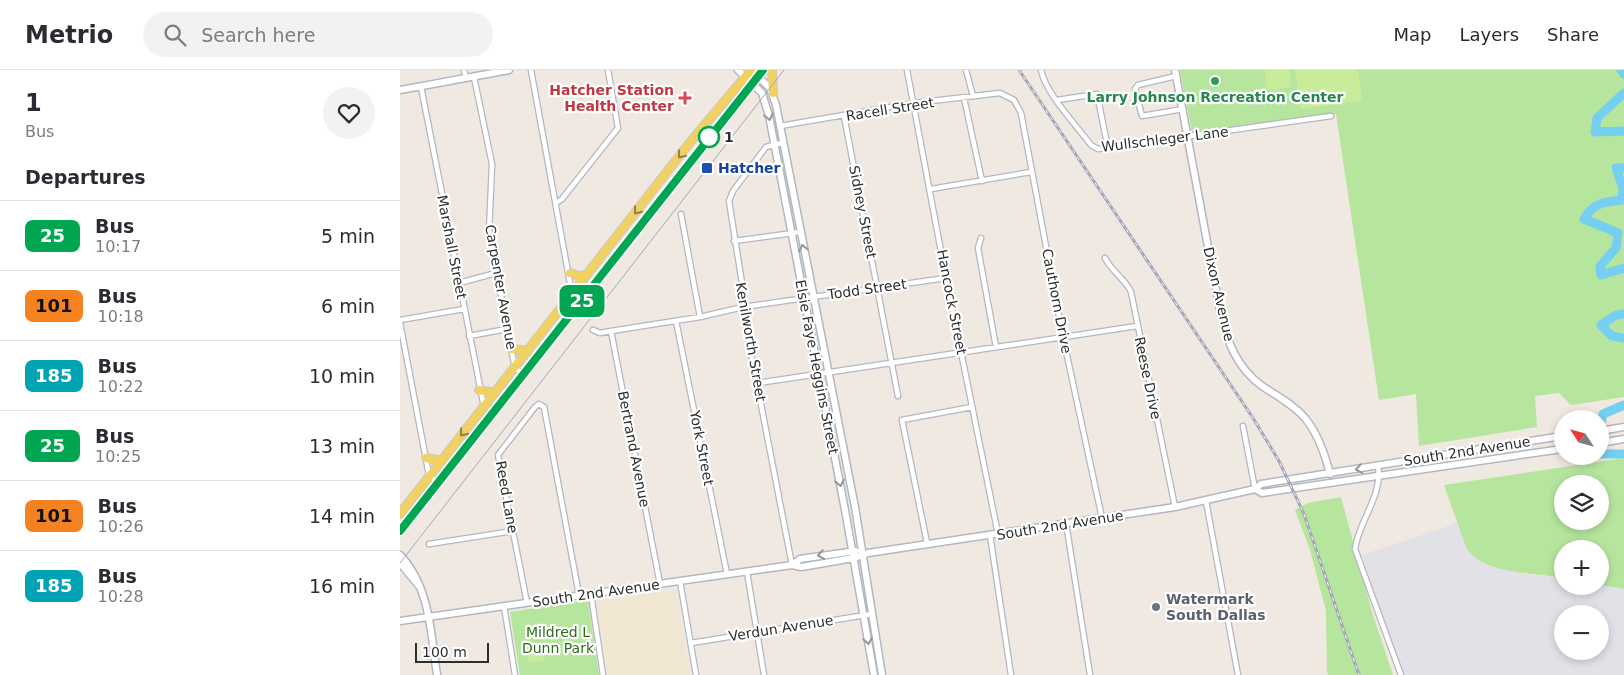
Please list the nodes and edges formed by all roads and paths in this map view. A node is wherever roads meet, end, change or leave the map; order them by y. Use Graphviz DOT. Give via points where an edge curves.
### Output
graph roads {
  1 [pos="464,70"];
  2 [pos="509,70"];
  3 [pos="531,70"];
  4 [pos="608,70"];
  5 [pos="738,70"];
  6 [pos="751,70"];
  7 [pos="772,70"];
  8 [pos="907,70"];
  9 [pos="966,70"];
  10 [pos="1041,70"];
  11 [pos="760,73"];
  12 [pos="1176,73"];
  13 [pos="474,76"];
  14 [pos="745,76"];
  15 [pos="466,78"];
  16 [pos="752,83"];
  17 [pos="421,87"];
  18 [pos="400,91"];
  19 [pos="773,93"];
  20 [pos="1000,93"];
  21 [pos="973,96"];
  22 [pos="964,98"];
  23 [pos="1057,100"];
  24 [pos="914,103"];
  25 [pos="1183,110"];
  26 [pos="844,116"];
  27 [pos="1331,116"];
  28 [pos="780,126"];
  29 [pos="1188,137"];
  30 [pos="782,143"];
  31 [pos="775,145"];
  32 [pos="1108,148"];
  33 [pos="667,172"];
  34 [pos="1031,172"];
  35 [pos="982,181"];
  36 [pos="931,189"];
  37 [pos="666,192"];
  38 [pos="556,203"];
  39 [pos="681,214"];
  40 [pos="800,232"];
  41 [pos="791,234"];
  42 [pos="981,238"];
  43 [pos="734,241"];
  44 [pos="1105,258"];
  45 [pos="496,273"];
  46 [pos="570,273"];
  47 [pos="587,275"];
  48 [pos="946,278"];
  49 [pos="459,282"];
  50 [pos="877,288"];
  51 [pos="572,294"];
  52 [pos="814,297"];
  53 [pos="804,298"];
  54 [pos="580,303"];
  55 [pos="744,307"];
  56 [pos="464,309"];
  57 [pos="700,317"];
  58 [pos="676,321"];
  59 [pos="400,322"];
  60 [pos="1137,326"];
  61 [pos="507,329"];
  62 [pos="593,330"];
  63 [pos="611,331"];
  64 [pos="469,336"];
  65 [pos="1063,338"];
  66 [pos="996,346"];
  67 [pos="511,349"];
  68 [pos="528,351"];
  69 [pos="961,353"];
  70 [pos="892,362"];
  71 [pos="515,368"];
  72 [pos="829,373"];
  73 [pos="819,374"];
  74 [pos="524,375"];
  75 [pos="758,383"];
  76 [pos="479,390"];
  77 [pos="495,393"];
  78 [pos="898,396"];
  79 [pos="972,407"];
  80 [pos="484,408"];
  81 [pos="1243,426"];
  82 [pos="1624,427"];
  83 [pos="1609,429"];
  84 [pos="1554,437"];
  85 [pos="1550,438"];
  86 [pos="1624,439"];
  87 [pos="1609,441"];
  88 [pos="1552,450"];
  89 [pos="426,458"];
  90 [pos="442,461"];
  91 [pos="1378,466"];
  92 [pos="1330,474"];
  93 [pos="430,476"];
  94 [pos="1380,476"];
  95 [pos="1332,482"];
  96 [pos="438,483"];
  97 [pos="1255,489"];
  98 [pos="1206,501"];
  99 [pos="1175,507"];
  100 [pos="855,508"];
  101 [pos="845,510"];
  102 [pos="400,514"];
  103 [pos="1102,518"];
  104 [pos="1066,523"];
  105 [pos="400,531"];
  106 [pos="513,531"];
  107 [pos="998,534"];
  108 [pos="990,535"];
  109 [pos="430,544"];
  110 [pos="927,544"];
  111 [pos="852,550"];
  112 [pos="863,554"];
  113 [pos="400,556"];
  114 [pos="854,558"];
  115 [pos="400,563"];
  116 [pos="792,565"];
  117 [pos="747,572"];
  118 [pos="727,574"];
  119 [pos="680,581"];
  120 [pos="660,584"];
  121 [pos="420,587"];
  122 [pos="590,594"];
  123 [pos="579,595"];
  124 [pos="527,603"];
  125 [pos="504,606"];
  126 [pos="872,614"];
  127 [pos="864,616"];
  128 [pos="428,618"];
  129 [pos="400,621"];
  130 [pos="757,632"];
  131 [pos="691,643"];
  132 [pos="437,675"];
  133 [pos="515,675"];
  134 [pos="603,675"];
  135 [pos="696,675"];
  136 [pos="764,675"];
  137 [pos="874,675"];
  138 [pos="882,675"];
  139 [pos="1011,675"];
  140 [pos="1090,675"];
  141 [pos="1238,675"];
  142 [pos="1401,675"];
  1 -- 15 [label="street"];
  2 -- 13 [label="main road"];
  3 -- 38 [label="street"];
  4 -- 38 [label="street" via="618,128"];
  5 -- 14 [label="main road, Elsie Faye Heggins Street"];
  6 -- 11 [label="main road, Elsie Faye Heggins Street"];
  6 -- 14 [label="main road"];
  7 -- 19 [label="main road"];
  8 -- 24 [label="street, Hancock Street"];
  9 -- 21 [label="street"];
  10 -- 23 [label="street, Wullschleger Lane" via="1043,80"];
  11 -- 16 [label="main road"];
  11 -- 19 [label="main road, Elsie Faye Heggins Street"];
  12 -- 25 [label="main road, Dixon Avenue"];
  12 -- 25 [label="street" via="1138,85 1135,89 1142,116"];
  13 -- 15 [label="main road"];
  13 -- 45 [label="street, Carpenter Avenue" via="492,164 488,216"];
  14 -- 16 [label="main road, Elsie Faye Heggins Street"];
  14 -- 33 [label="main road, one-way"];
  15 -- 17 [label="main road"];
  16 -- 31 [label="main road, Elsie Faye Heggins Street, one-way" via="764,96"];
  16 -- 37 [label="main road"];
  17 -- 18 [label="main road"];
  17 -- 49 [label="street, Marshall Street"];
  19 -- 28 [label="main road, Elsie Faye Heggins Street"];
  20 -- 21 [label="street, Racell Street"];
  20 -- 34 [label="street, Cauthorn Drive" via="1014,100 1022,113"];
  21 -- 22 [label="street, Racell Street"];
  22 -- 24 [label="street, Racell Street"];
  22 -- 35 [label="street"];
  23 -- 32 [label="street, Wullschleger Lane" via="1092,146"];
  23 -- 32 [label="street" via="1097,94"];
  24 -- 26 [label="street, Racell Street"];
  24 -- 36 [label="street, Hancock Street"];
  25 -- 29 [label="main road, Dixon Avenue"];
  26 -- 28 [label="street, Racell Street"];
  26 -- 50 [label="street, Sidney Street"];
  27 -- 29 [label="street, Wullschleger Lane"];
  28 -- 30 [label="main road, Elsie Faye Heggins Street"];
  29 -- 32 [label="street, Wullschleger Lane"];
  29 -- 92 [label="main road, Dixon Avenue" via="1228,343 1251,377 1294,407 1306,420 1321,446"];
  30 -- 31 [label="street, Kenilworth Street"];
  30 -- 40 [label="main road, Elsie Faye Heggins Street"];
  31 -- 41 [label="main road, Elsie Faye Heggins Street"];
  31 -- 43 [label="street, Kenilworth Street" via="766,147 730,196 728,208"];
  33 -- 37 [label="main road" via="670,180"];
  33 -- 47 [label="main road, one-way"];
  34 -- 35 [label="street"];
  34 -- 65 [label="street, Cauthorn Drive"];
  35 -- 36 [label="street"];
  36 -- 48 [label="street, Hancock Street"];
  37 -- 54 [label="main road"];
  38 -- 46 [label="street"];
  39 -- 57 [label="street"];
  40 -- 41 [label="street"];
  52 -- 40 [label="main road, Elsie Faye Heggins Street, one-way"];
  41 -- 43 [label="street"];
  41 -- 53 [label="main road, Elsie Faye Heggins Street"];
  42 -- 66 [label="street" via="978,248"];
  43 -- 55 [label="street, Kenilworth Street"];
  44 -- 60 [label="street, Reese Drive" via="1113,272 1129,286"];
  45 -- 49 [label="street"];
  45 -- 61 [label="street, Carpenter Avenue"];
  46 -- 47 [label="main road"];
  46 -- 51 [label="street"];
  47 -- 51 [label="main road"];
  48 -- 50 [label="street, Todd Street"];
  48 -- 69 [label="street, Hancock Street"];
  49 -- 56 [label="street, Marshall Street"];
  50 -- 52 [label="street, Todd Street"];
  50 -- 70 [label="street, Sidney Street"];
  51 -- 54 [label="street"];
  51 -- 68 [label="main road"];
  52 -- 53 [label="street, Todd Street"];
  52 -- 72 [label="main road, Elsie Faye Heggins Street"];
  53 -- 55 [label="street, Todd Street"];
  53 -- 73 [label="main road, Elsie Faye Heggins Street"];
  54 -- 74 [label="main road"];
  55 -- 57 [label="street, Todd Street"];
  55 -- 75 [label="street, Kenilworth Street"];
  56 -- 59 [label="street"];
  56 -- 64 [label="street, Marshall Street"];
  57 -- 58 [label="street, Todd Street"];
  58 -- 63 [label="street, Todd Street"];
  58 -- 118 [label="street, York Street"];
  59 -- 89 [label="street"];
  60 -- 65 [label="street"];
  60 -- 99 [label="street, Reese Drive"];
  61 -- 64 [label="street"];
  61 -- 67 [label="street, Carpenter Avenue"];
  62 -- 63 [label="street" via="600,333"];
  63 -- 120 [label="street, Bertrand Avenue"];
  64 -- 76 [label="street, Marshall Street"];
  65 -- 66 [label="street"];
  65 -- 103 [label="street, Cauthorn Drive"];
  66 -- 69 [label="street"];
  67 -- 68 [label="main road"];
  67 -- 71 [label="street, Carpenter Avenue"];
  68 -- 71 [label="main road"];
  69 -- 70 [label="street"];
  69 -- 79 [label="street, Hancock Street"];
  70 -- 72 [label="street"];
  70 -- 78 [label="street, Sidney Street"];
  71 -- 74 [label="street, Carpenter Avenue"];
  71 -- 77 [label="main road"];
  72 -- 73 [label="street"];
  72 -- 100 [label="main road, Elsie Faye Heggins Street"];
  73 -- 75 [label="street"];
  73 -- 101 [label="main road, Elsie Faye Heggins Street, one-way"];
  74 -- 96 [label="main road"];
  75 -- 116 [label="street, Kenilworth Street"];
  76 -- 77 [label="main road"];
  76 -- 80 [label="street, Marshall Street"];
  77 -- 80 [label="main road"];
  79 -- 107 [label="street, Hancock Street"];
  79 -- 110 [label="street" via="902,420"];
  80 -- 90 [label="main road, one-way"];
  81 -- 97 [label="street"];
  82 -- 83 [label="main road"];
  84 -- 85 [label="main road, South 2nd Avenue"];
  85 -- 88 [label="main road"];
  85 -- 91 [label="main road, South 2nd Avenue"];
  86 -- 87 [label="main road"];
  88 -- 94 [label="main road, South 2nd Avenue"];
  89 -- 90 [label="main road"];
  89 -- 93 [label="street"];
  90 -- 93 [label="main road"];
  91 -- 92 [label="main road, South 2nd Avenue, one-way"];
  91 -- 94 [label="street"];
  92 -- 95 [label="street, Dixon Avenue"];
  92 -- 97 [label="main road, South 2nd Avenue" via="1261,484"];
  93 -- 96 [label="street"];
  93 -- 102 [label="main road"];
  94 -- 95 [label="main road, South 2nd Avenue"];
  94 -- 142 [label="street" via="1355,549"];
  95 -- 97 [label="main road, South 2nd Avenue" via="1262,493"];
  96 -- 105 [label="main road"];
  97 -- 98 [label="main road, South 2nd Avenue"];
  98 -- 99 [label="main road, South 2nd Avenue"];
  98 -- 141 [label="street"];
  99 -- 103 [label="main road, South 2nd Avenue"];
  100 -- 101 [label="main road"];
  100 -- 112 [label="main road, Elsie Faye Heggins Street"];
  101 -- 111 [label="main road, Elsie Faye Heggins Street"];
  103 -- 104 [label="main road, South 2nd Avenue"];
  104 -- 107 [label="main road, South 2nd Avenue"];
  104 -- 140 [label="street"];
  106 -- 109 [label="street"];
  106 -- 123 [label="street, Reed Lane" via="498,455 539,404 544,408"];
  106 -- 124 [label="street, Reed Lane"];
  107 -- 108 [label="main road, South 2nd Avenue"];
  108 -- 110 [label="main road, South 2nd Avenue"];
  108 -- 139 [label="street"];
  110 -- 112 [label="main road, South 2nd Avenue"];
  111 -- 112 [label="main road, South 2nd Avenue"];
  111 -- 114 [label="main road, Elsie Faye Heggins Street"];
  111 -- 116 [label="main road, South 2nd Avenue, one-way" via="800,559"];
  112 -- 114 [label="main road, South 2nd Avenue"];
  112 -- 126 [label="main road, Elsie Faye Heggins Street"];
  113 -- 121 [label="main road" via="413,571"];
  114 -- 116 [label="main road, South 2nd Avenue" via="802,567"];
  114 -- 127 [label="main road, Elsie Faye Heggins Street"];
  115 -- 121 [label="main road"];
  116 -- 117 [label="main road, South 2nd Avenue"];
  117 -- 118 [label="main road, South 2nd Avenue"];
  117 -- 130 [label="street"];
  118 -- 119 [label="main road, South 2nd Avenue"];
  119 -- 120 [label="main road, South 2nd Avenue"];
  119 -- 131 [label="street"];
  120 -- 122 [label="main road, South 2nd Avenue"];
  121 -- 128 [label="main road"];
  122 -- 123 [label="main road, South 2nd Avenue"];
  122 -- 134 [label="street"];
  123 -- 124 [label="main road, South 2nd Avenue"];
  124 -- 125 [label="main road, South 2nd Avenue"];
  125 -- 128 [label="main road, South 2nd Avenue"];
  125 -- 133 [label="street"];
  126 -- 127 [label="street, Verdun Avenue"];
  126 -- 138 [label="main road, Elsie Faye Heggins Street"];
  127 -- 130 [label="street, Verdun Avenue"];
  127 -- 137 [label="main road, Elsie Faye Heggins Street, one-way"];
  128 -- 129 [label="main road, South 2nd Avenue"];
  128 -- 132 [label="main road"];
  130 -- 131 [label="street, Verdun Avenue"];
  130 -- 136 [label="street"];
  131 -- 135 [label="street"];
}
